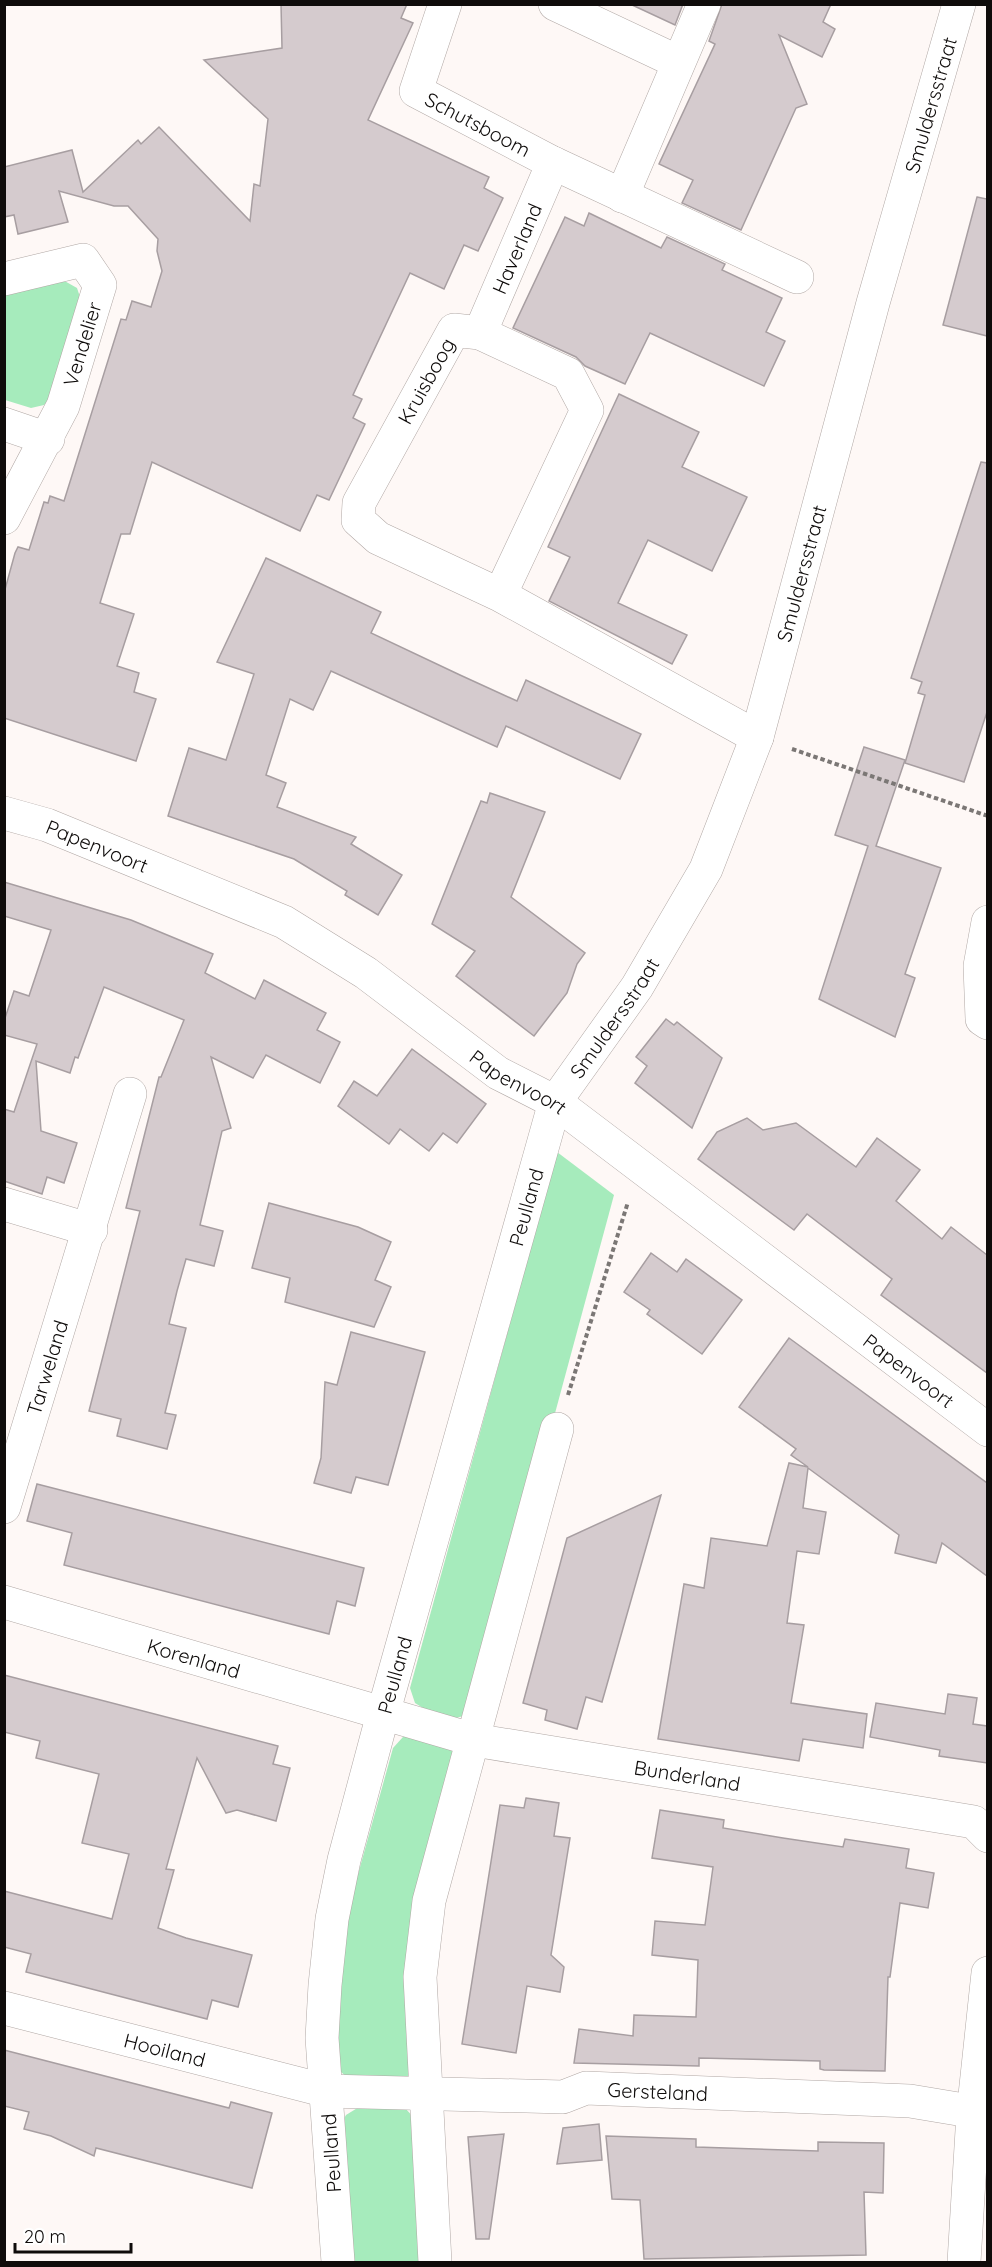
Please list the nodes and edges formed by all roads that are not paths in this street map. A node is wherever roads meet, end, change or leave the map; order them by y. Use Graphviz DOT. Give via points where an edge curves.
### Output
graph roads {
  1 [pos="445,4"];
  2 [pos="555,4"];
  3 [pos="704,4"];
  4 [pos="959,4"];
  5 [pos="678,62"];
  6 [pos="553,163"];
  7 [pos="622,196"];
  8 [pos="797,277"];
  9 [pos="4,279"];
  10 [pos="480,333"];
  11 [pos="4,424"];
  12 [pos="48,439"];
  13 [pos="4,518"];
  14 [pos="500,596"];
  15 [pos="757,737"];
  16 [pos="4,813"];
  17 [pos="987,922"];
  18 [pos="985,1021"];
  19 [pos="130,1094"];
  20 [pos="555,1102"];
  21 [pos="4,1204"];
  22 [pos="91,1230"];
  23 [pos="557,1429"];
  24 [pos="987,1430"];
  25 [pos="4,1507"];
  26 [pos="4,1602"];
  27 [pos="383,1714"];
  28 [pos="474,1740"];
  29 [pos="987,1836"];
  30 [pos="987,1973"];
  31 [pos="4,2008"];
  32 [pos="327,2091"];
  33 [pos="424,2093"];
  34 [pos="980,2114"];
  35 [pos="338,2262"];
  36 [pos="435,2262"];
  37 [pos="964,2262"];
  1 -- 6 [label="street, Schutsboom" via="416,91"];
  2 -- 5 [label="street"];
  3 -- 5 [label="street"];
  4 -- 15 [label="street, Smuldersstraat" via="873,303"];
  5 -- 7 [label="street"];
  6 -- 7 [label="street, Schutsboom"];
  6 -- 10 [label="street, Haverland"];
  7 -- 8 [label="street, Schutsboom"];
  9 -- 12 [label="street, Vendelier" via="83,260 100,285 63,406"];
  10 -- 14 [label="street, Kruisboog" via="568,374 587,410"];
  10 -- 14 [label="street, Kruisboog" via="453,330 359,503 358,520 378,538"];
  11 -- 12 [label="street"];
  12 -- 13 [label="street, Vendelier"];
  14 -- 15 [label="street, Kruisboog"];
  15 -- 20 [label="street, Smuldersstraat" via="706,869 637,987"];
  16 -- 20 [label="street, Papenvoort" via="47,825 284,922 366,973 498,1073"];
  17 -- 18 [label="street" via="980,966"];
  19 -- 22 [label="street, Tarweland"];
  20 -- 24 [label="street, Papenvoort"];
  20 -- 27 [label="street, Peulland"];
  21 -- 22 [label="street"];
  22 -- 25 [label="street, Tarweland"];
  23 -- 28 [label="street"];
  26 -- 27 [label="street, Korenland"];
  27 -- 28 [label="street, Bunderland"];
  27 -- 32 [label="street, Peulland" via="332,1919 322,2038"];
  28 -- 29 [label="street, Bunderland" via="974,1822"];
  28 -- 33 [label="street" via="429,1901 422,1943"];
  30 -- 34 [label="street"];
  31 -- 32 [label="street, Hooiland"];
  32 -- 33 [label="street, Gersteland"];
  32 -- 35 [label="street, Peulland"];
  33 -- 34 [label="street, Gersteland" via="562,2097 586,2088 910,2101"];
  33 -- 36 [label="street"];
  34 -- 37 [label="street"];
}
